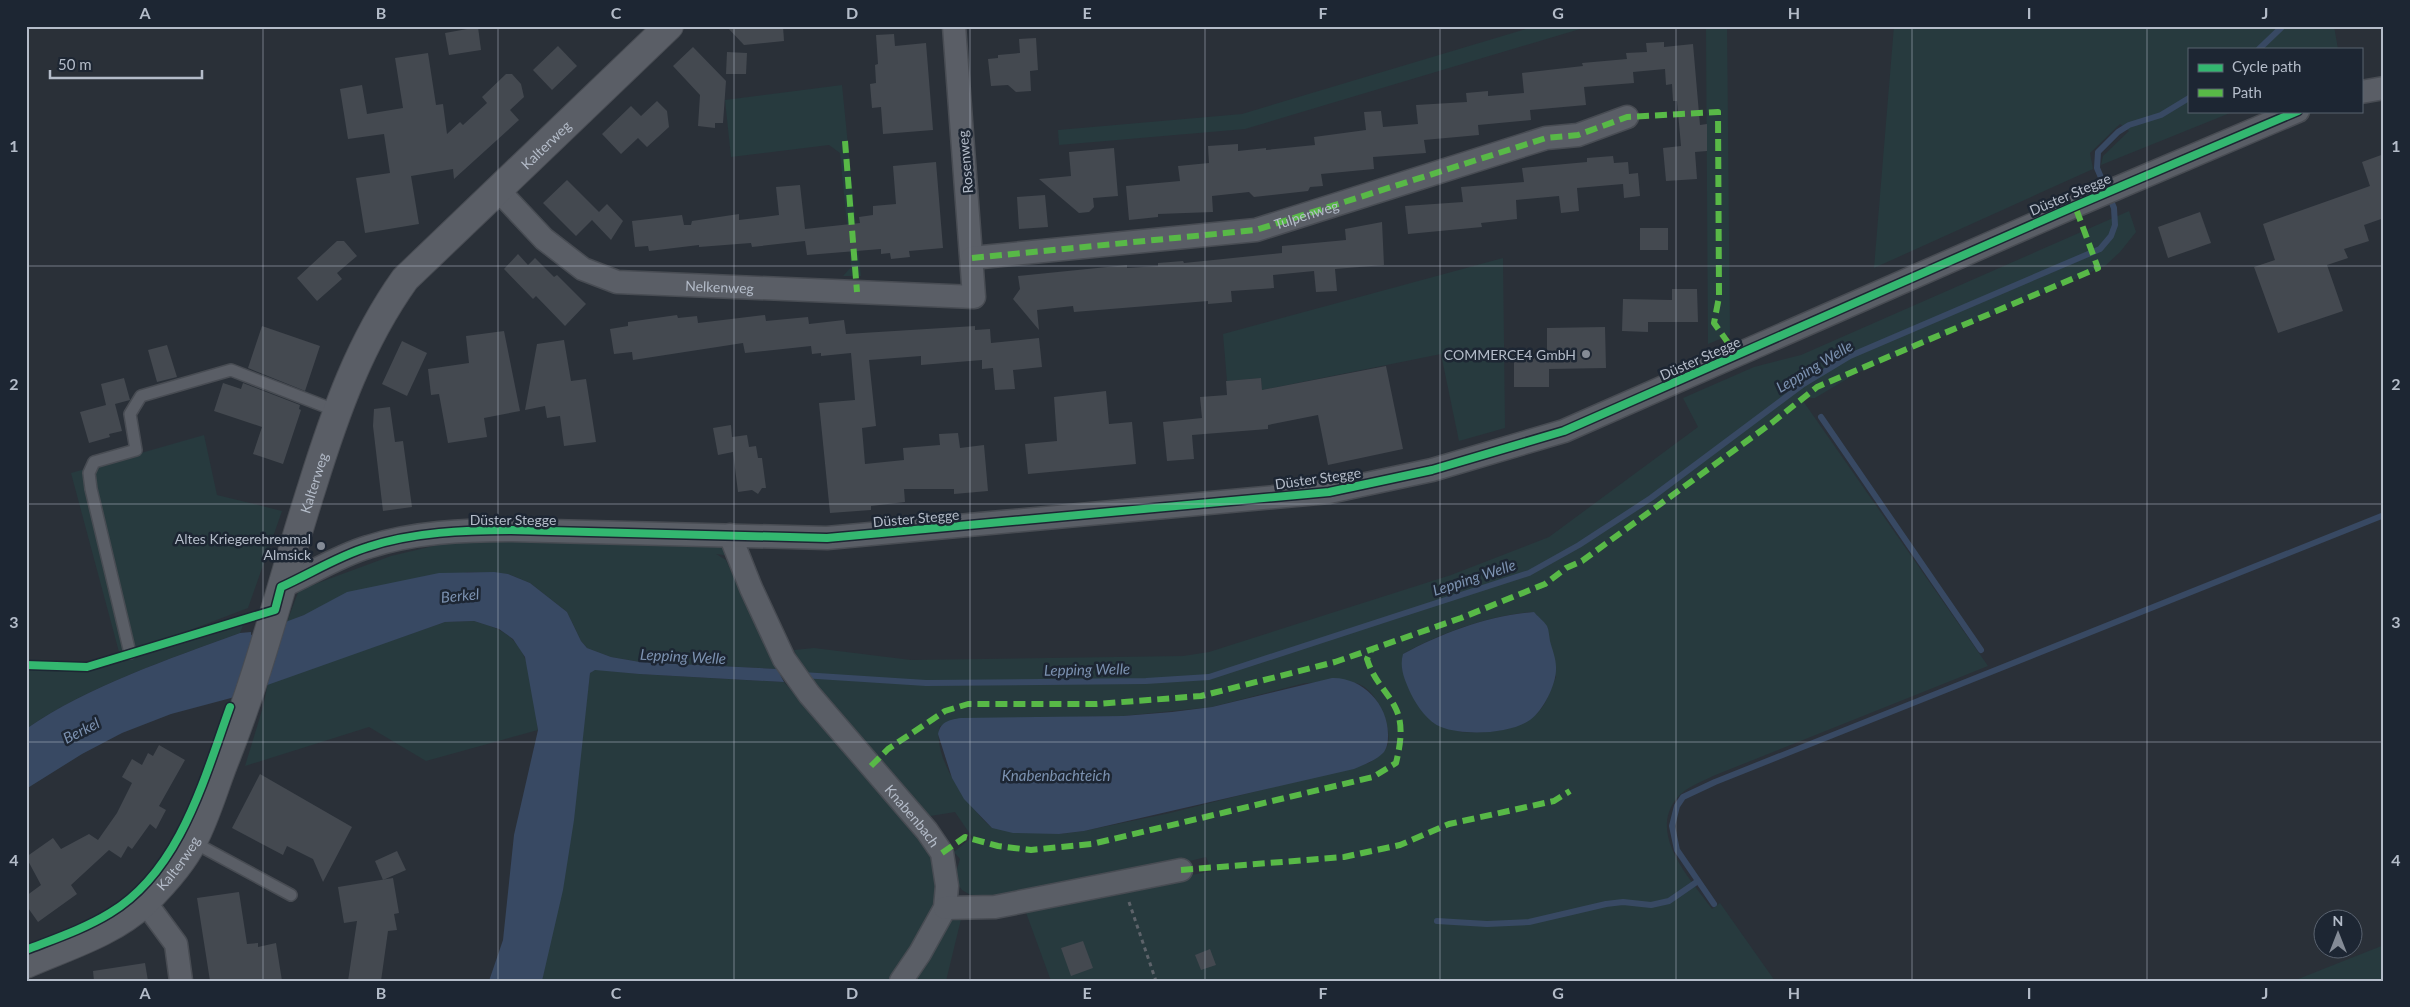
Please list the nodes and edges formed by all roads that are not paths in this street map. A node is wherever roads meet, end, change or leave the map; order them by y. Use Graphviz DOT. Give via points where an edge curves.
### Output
graph roads {
  1 [pos="669,26"];
  2 [pos="954,26"];
  3 [pos="2384,88"];
  4 [pos="2362,92"];
  5 [pos="2296,112"];
  6 [pos="1627,117"];
  7 [pos="499,191"];
  8 [pos="972,258"];
  9 [pos="974,297"];
  10 [pos="338,410"];
  11 [pos="730,535"];
  12 [pos="282,587"];
  13 [pos="130,653"];
  14 [pos="193,842"];
  15 [pos="1181,870"];
  16 [pos="291,895"];
  17 [pos="145,902"];
  18 [pos="945,908"];
  19 [pos="26,964"];
  20 [pos="181,981"];
  21 [pos="901,981"];
  1 -- 7 [label="street, Kalterweg"];
  2 -- 8 [label="street, Rosenweg"];
  3 -- 4 [label="street"];
  5 -- 11 [label="street, Düster Stegge" via="1564,431 1432,470 1329,492 1127,511 828,538"];
  6 -- 8 [label="street, Tulpenweg" via="1578,135 1546,138 1256,230"];
  7 -- 9 [label="street, Nelkenweg" via="567,257 583,269 617,282"];
  7 -- 10 [label="street, Kalterweg" via="406,279 386,306 365,344"];
  8 -- 9 [label="street, Rosenweg"];
  10 -- 12 [label="street, Kalterweg"];
  10 -- 13 [label="lane" via="231,370 141,396 130,414 136,450 94,462 89,473"];
  11 -- 12 [label="street, Düster Stegge" via="511,530 429,534 368,547"];
  11 -- 18 [label="street, Knabenbach" via="784,659 809,694 927,830 942,853 948,886"];
  12 -- 14 [label="street, Kalterweg" via="247,704"];
  14 -- 16 [label="lane"];
  14 -- 17 [label="street, Kalterweg"];
  15 -- 18 [label="street" via="995,907"];
  17 -- 19 [label="street, Kalterweg" via="116,925"];
  17 -- 20 [label="street" via="176,944"];
  18 -- 21 [label="street, Knabenbach"];
}
